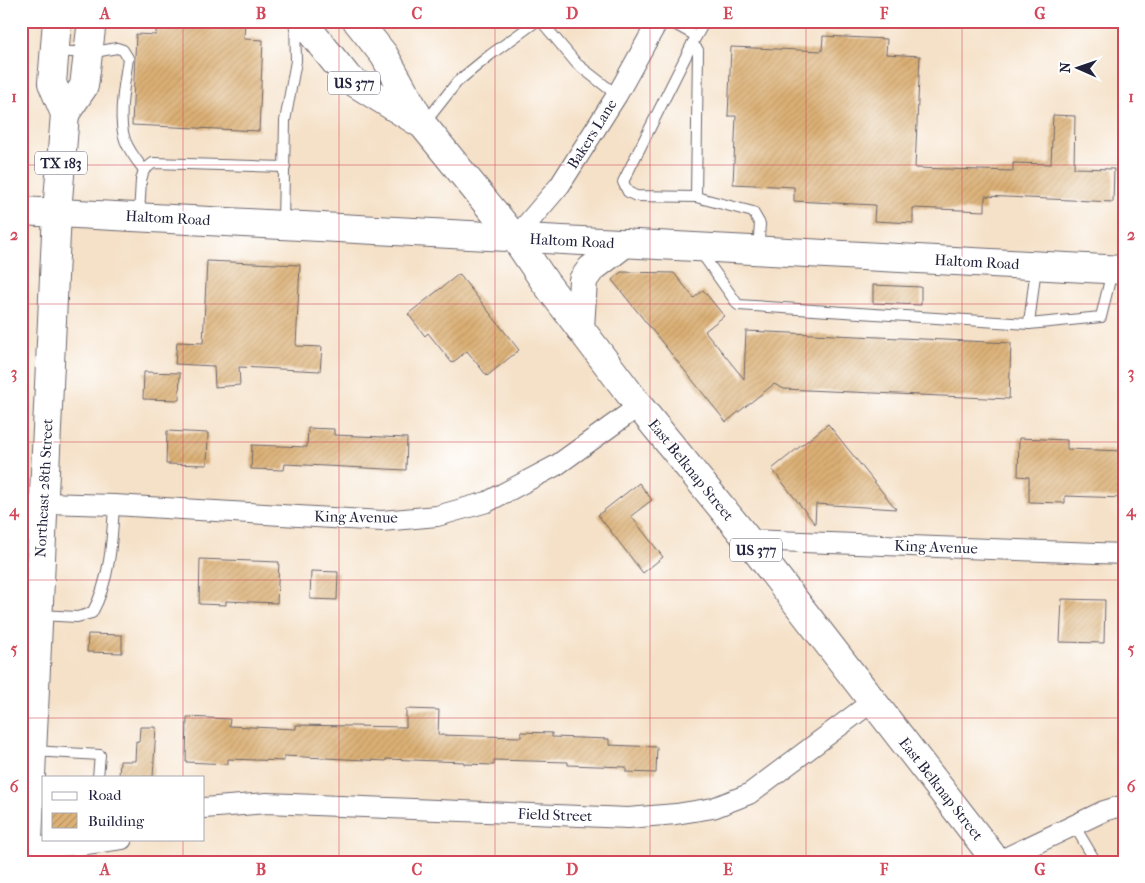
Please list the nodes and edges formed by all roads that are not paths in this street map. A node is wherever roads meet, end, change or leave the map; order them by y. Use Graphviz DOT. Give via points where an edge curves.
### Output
graph roads {
  1 [pos="53,21"];
  2 [pos="57,21"];
  3 [pos="92,21"];
  4 [pos="295,21"];
  5 [pos="302,21"];
  6 [pos="357,21"];
  7 [pos="539,21"];
  8 [pos="658,21"];
  9 [pos="669,21"];
  10 [pos="705,21"];
  11 [pos="694,40"];
  12 [pos="54,51"];
  13 [pos="89,53"];
  14 [pos="617,95"];
  15 [pos="65,114"];
  16 [pos="423,125"];
  17 [pos="285,167"];
  18 [pos="144,170"];
  19 [pos="696,197"];
  20 [pos="21,211"];
  21 [pos="57,212"];
  22 [pos="139,216"];
  23 [pos="283,224"];
  24 [pos="515,238"];
  25 [pos="625,244"];
  26 [pos="698,248"];
  27 [pos="758,251"];
  28 [pos="1036,265"];
  29 [pos="1118,269"];
  30 [pos="1030,324"];
  31 [pos="580,328"];
  32 [pos="639,406"];
  33 [pos="44,503"];
  34 [pos="114,505"];
  35 [pos="748,540"];
  36 [pos="1124,554"];
  37 [pos="39,615"];
  38 [pos="873,701"];
  39 [pos="32,751"];
  40 [pos="98,776"];
  41 [pos="1124,805"];
  42 [pos="205,808"];
  43 [pos="1074,825"];
  44 [pos="108,840"];
  45 [pos="94,841"];
  46 [pos="25,852"];
  47 [pos="997,862"];
  48 [pos="1096,862"];
  1 -- 12 [label="main road"];
  2 -- 12 [label="main road, Northeast 28th Street / TX 183"];
  3 -- 13 [label="main road, Northeast 28th Street / TX 183"];
  4 -- 17 [label="lane" via="296,61 285,121"];
  5 -- 16 [label="main road, US 377" via="348,80"];
  6 -- 16 [label="main road, US 377" via="384,56"];
  7 -- 14 [label="lane" via="577,64"];
  7 -- 16 [label="lane" via="457,82"];
  8 -- 14 [label="street, Bakers Lane"];
  9 -- 11 [label="lane"];
  10 -- 11 [label="lane"];
  11 -- 19 [label="lane" via="698,50"];
  11 -- 19 [label="lane" via="623,182 628,192 636,196"];
  12 -- 13 [label="lane"];
  12 -- 15 [label="main road, Northeast 28th Street / TX 183" via="52,83"];
  13 -- 15 [label="main road, Northeast 28th Street / TX 183" via="84,86"];
  13 -- 18 [label="lane" via="117,48 123,50 128,58 122,119 125,140"];
  14 -- 24 [label="street, Bakers Lane" via="560,185"];
  15 -- 21 [label="main road, Northeast 28th Street / TX 183"];
  16 -- 24 [label="main road, East Belknap Street / US 377"];
  17 -- 18 [label="lane" via="153,163"];
  17 -- 23 [label="lane"];
  18 -- 22 [label="lane"];
  19 -- 27 [label="lane" via="753,212 760,224"];
  20 -- 21 [label="main road, Haltom Road"];
  21 -- 22 [label="main road, Haltom Road"];
  21 -- 33 [label="main road, Northeast 28th Street / TX 183"];
  22 -- 23 [label="main road, Haltom Road"];
  23 -- 24 [label="main road, Haltom Road"];
  24 -- 25 [label="main road, Haltom Road"];
  24 -- 31 [label="main road, East Belknap Street / US 377"];
  25 -- 26 [label="main road, Haltom Road"];
  25 -- 31 [label="main road" via="591,269 583,280"];
  26 -- 27 [label="main road, Haltom Road"];
  26 -- 30 [label="lane" via="738,304"];
  27 -- 28 [label="main road, Haltom Road"];
  28 -- 29 [label="main road, Haltom Road"];
  28 -- 30 [label="lane"];
  29 -- 30 [label="lane" via="1101,317"];
  31 -- 32 [label="main road, East Belknap Street / US 377"];
  32 -- 34 [label="street, King Avenue" via="557,465 487,502 437,516 382,520"];
  32 -- 35 [label="main road, East Belknap Street / US 377"];
  33 -- 34 [label="street, King Avenue"];
  33 -- 37 [label="main road, Northeast 28th Street / TX 183"];
  34 -- 37 [label="lane" via="113,537 106,575 92,613 77,617"];
  35 -- 36 [label="street, King Avenue"];
  35 -- 38 [label="main road, East Belknap Street / US 377"];
  37 -- 39 [label="main road, Northeast 28th Street / TX 183"];
  38 -- 42 [label="street, Field Street" via="748,794 713,808 676,814 628,818 268,803"];
  38 -- 47 [label="main road, East Belknap Street / US 377"];
  39 -- 40 [label="lane" via="100,755"];
  39 -- 46 [label="main road, Northeast 28th Street / TX 183"];
  41 -- 43 [label="street"];
  43 -- 47 [label="street"];
  43 -- 48 [label="lane"];
  44 -- 45 [label="street"];
  45 -- 46 [label="street"];
}
